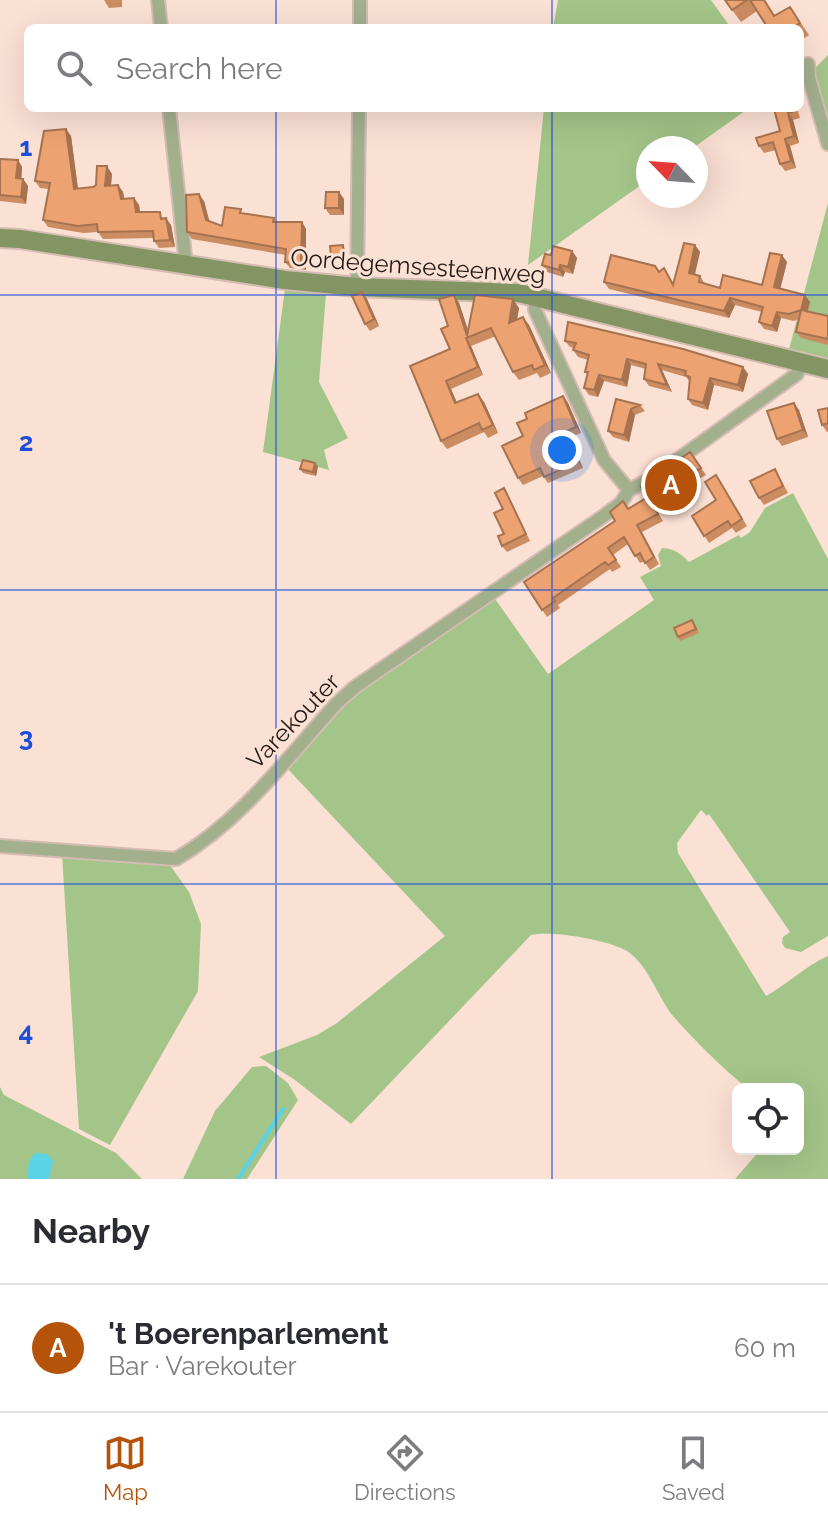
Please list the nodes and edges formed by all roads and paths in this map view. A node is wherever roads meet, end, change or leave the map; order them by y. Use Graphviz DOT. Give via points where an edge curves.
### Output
graph roads {
  1 [pos="158,0"];
  2 [pos="360,0"];
  3 [pos="161,24"];
  4 [pos="360,24"];
  5 [pos="808,64"];
  6 [pos="169,112"];
  7 [pos="359,112"];
  8 [pos="828,144"];
  9 [pos="0,238"];
  10 [pos="186,265"];
  11 [pos="357,287"];
  12 [pos="535,296"];
  13 [pos="801,362"];
  14 [pos="828,369"];
  15 [pos="629,490"];
  16 [pos="0,846"];
  1 -- 3 [label="street"];
  2 -- 4 [label="street"];
  5 -- 8 [label="street"];
  6 -- 10 [label="street"];
  7 -- 11 [label="street"];
  9 -- 10 [label="street, Oordegemsesteenweg"];
  10 -- 11 [label="street, Oordegemsesteenweg"];
  11 -- 12 [label="street, Oordegemsesteenweg"];
  12 -- 13 [label="street, Oordegemsesteenweg"];
  12 -- 15 [label="street" via="535,310 604,460"];
  13 -- 14 [label="street, Oordegemsesteenweg"];
  13 -- 15 [label="street, Varekouter" via="797,374"];
  15 -- 16 [label="street, Varekouter" via="605,515 355,687 231,820 176,859"];
}
